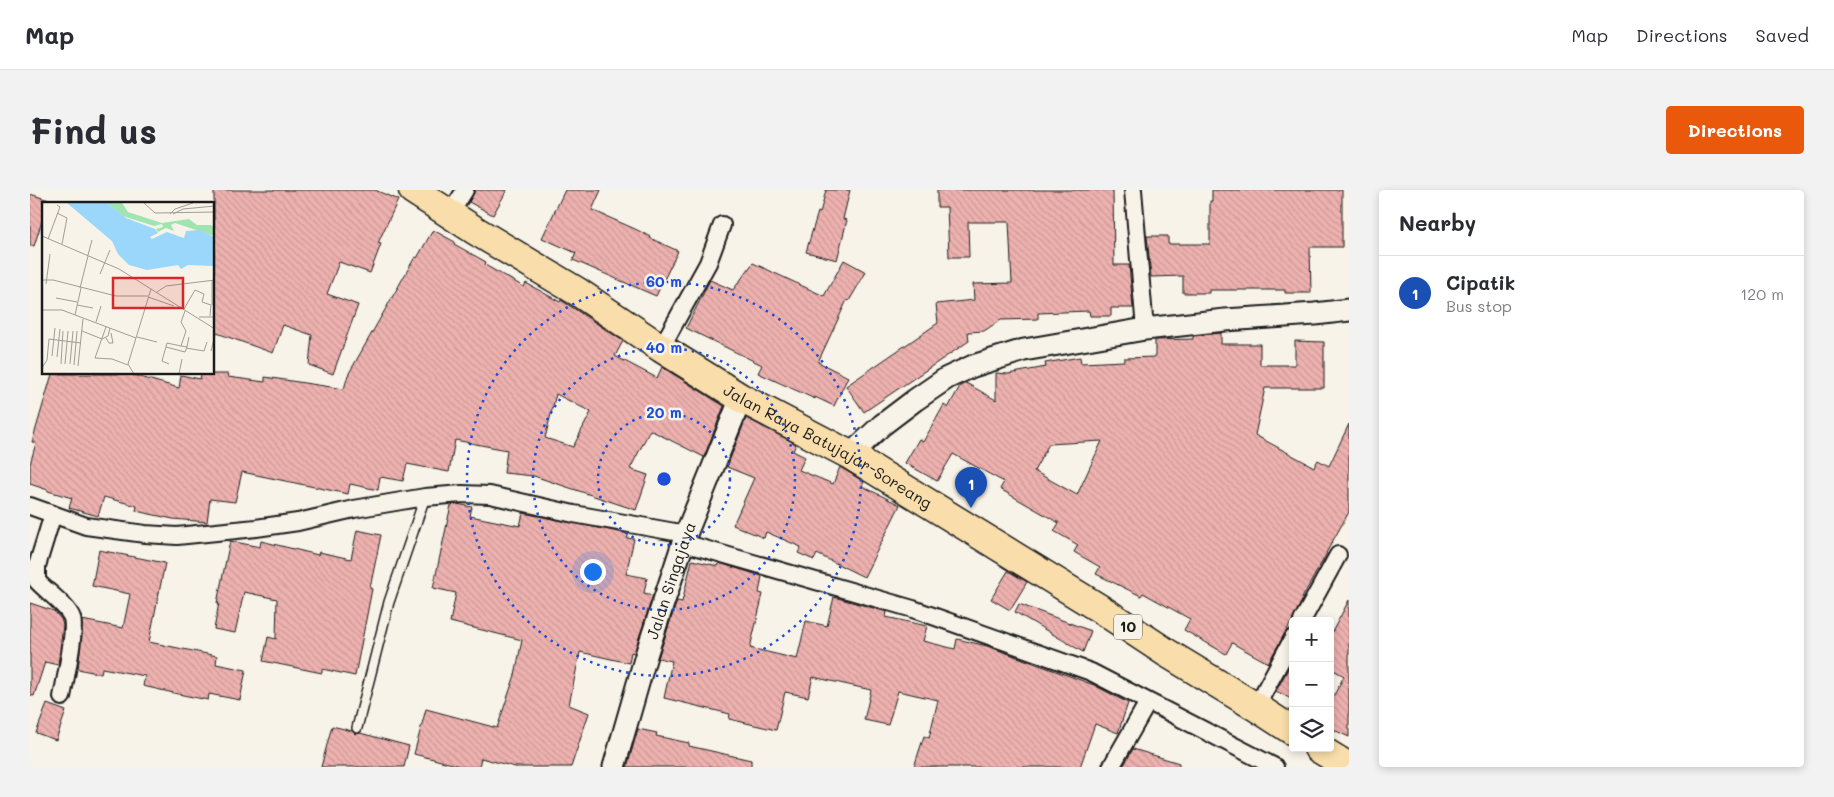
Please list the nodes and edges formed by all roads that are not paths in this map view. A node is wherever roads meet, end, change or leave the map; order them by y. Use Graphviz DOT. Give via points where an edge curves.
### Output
graph roads {
  1 [pos="414,190"];
  2 [pos="464,190"];
  3 [pos="1133,190"];
  4 [pos="450,214"];
  5 [pos="722,225"];
  6 [pos="1349,310"];
  7 [pos="1145,329"];
  8 [pos="661,348"];
  9 [pos="741,398"];
  10 [pos="850,455"];
  11 [pos="425,497"];
  12 [pos="30,506"];
  13 [pos="52,518"];
  14 [pos="685,538"];
  15 [pos="1338,554"];
  16 [pos="1304,617"];
  17 [pos="1289,645"];
  18 [pos="62,697"];
  19 [pos="1148,702"];
  20 [pos="1256,707"];
  21 [pos="357,728"];
  22 [pos="1289,729"];
  23 [pos="1325,752"];
  24 [pos="614,767"];
  25 [pos="1111,767"];
  26 [pos="1275,767"];
  27 [pos="1349,767"];
  1 -- 4 [label="highway, Jalan Raya Batujajar-Soreang / 10"];
  2 -- 4 [label="street"];
  3 -- 7 [label="street"];
  4 -- 8 [label="highway, Jalan Raya Batujajar-Soreang / 10" via="578,292"];
  5 -- 8 [label="street" via="708,263"];
  6 -- 7 [label="street"];
  7 -- 10 [label="street" via="1024,350 973,366 947,378 915,400"];
  8 -- 9 [label="highway, Jalan Raya Batujajar-Soreang / 10"];
  9 -- 10 [label="highway, Jalan Raya Batujajar-Soreang / 10"];
  9 -- 14 [label="street, Jalan Singajaya"];
  10 -- 20 [label="highway, Jalan Raya Batujajar-Soreang / 10"];
  11 -- 13 [label="street" via="290,523 177,536 86,526"];
  11 -- 14 [label="street" via="490,495"];
  11 -- 21 [label="lane" via="389,602"];
  12 -- 13 [label="street"];
  13 -- 18 [label="street" via="37,566 37,581 72,619 72,641"];
  14 -- 19 [label="street" via="914,609 1091,672"];
  14 -- 24 [label="street, Jalan Singajaya" via="647,652"];
  15 -- 16 [label="street"];
  17 -- 20 [label="street"];
  19 -- 25 [label="street"];
  19 -- 26 [label="street"];
  20 -- 22 [label="highway, Jalan Raya Batujajar-Soreang / 10"];
  23 -- 27 [label="highway"];
}
